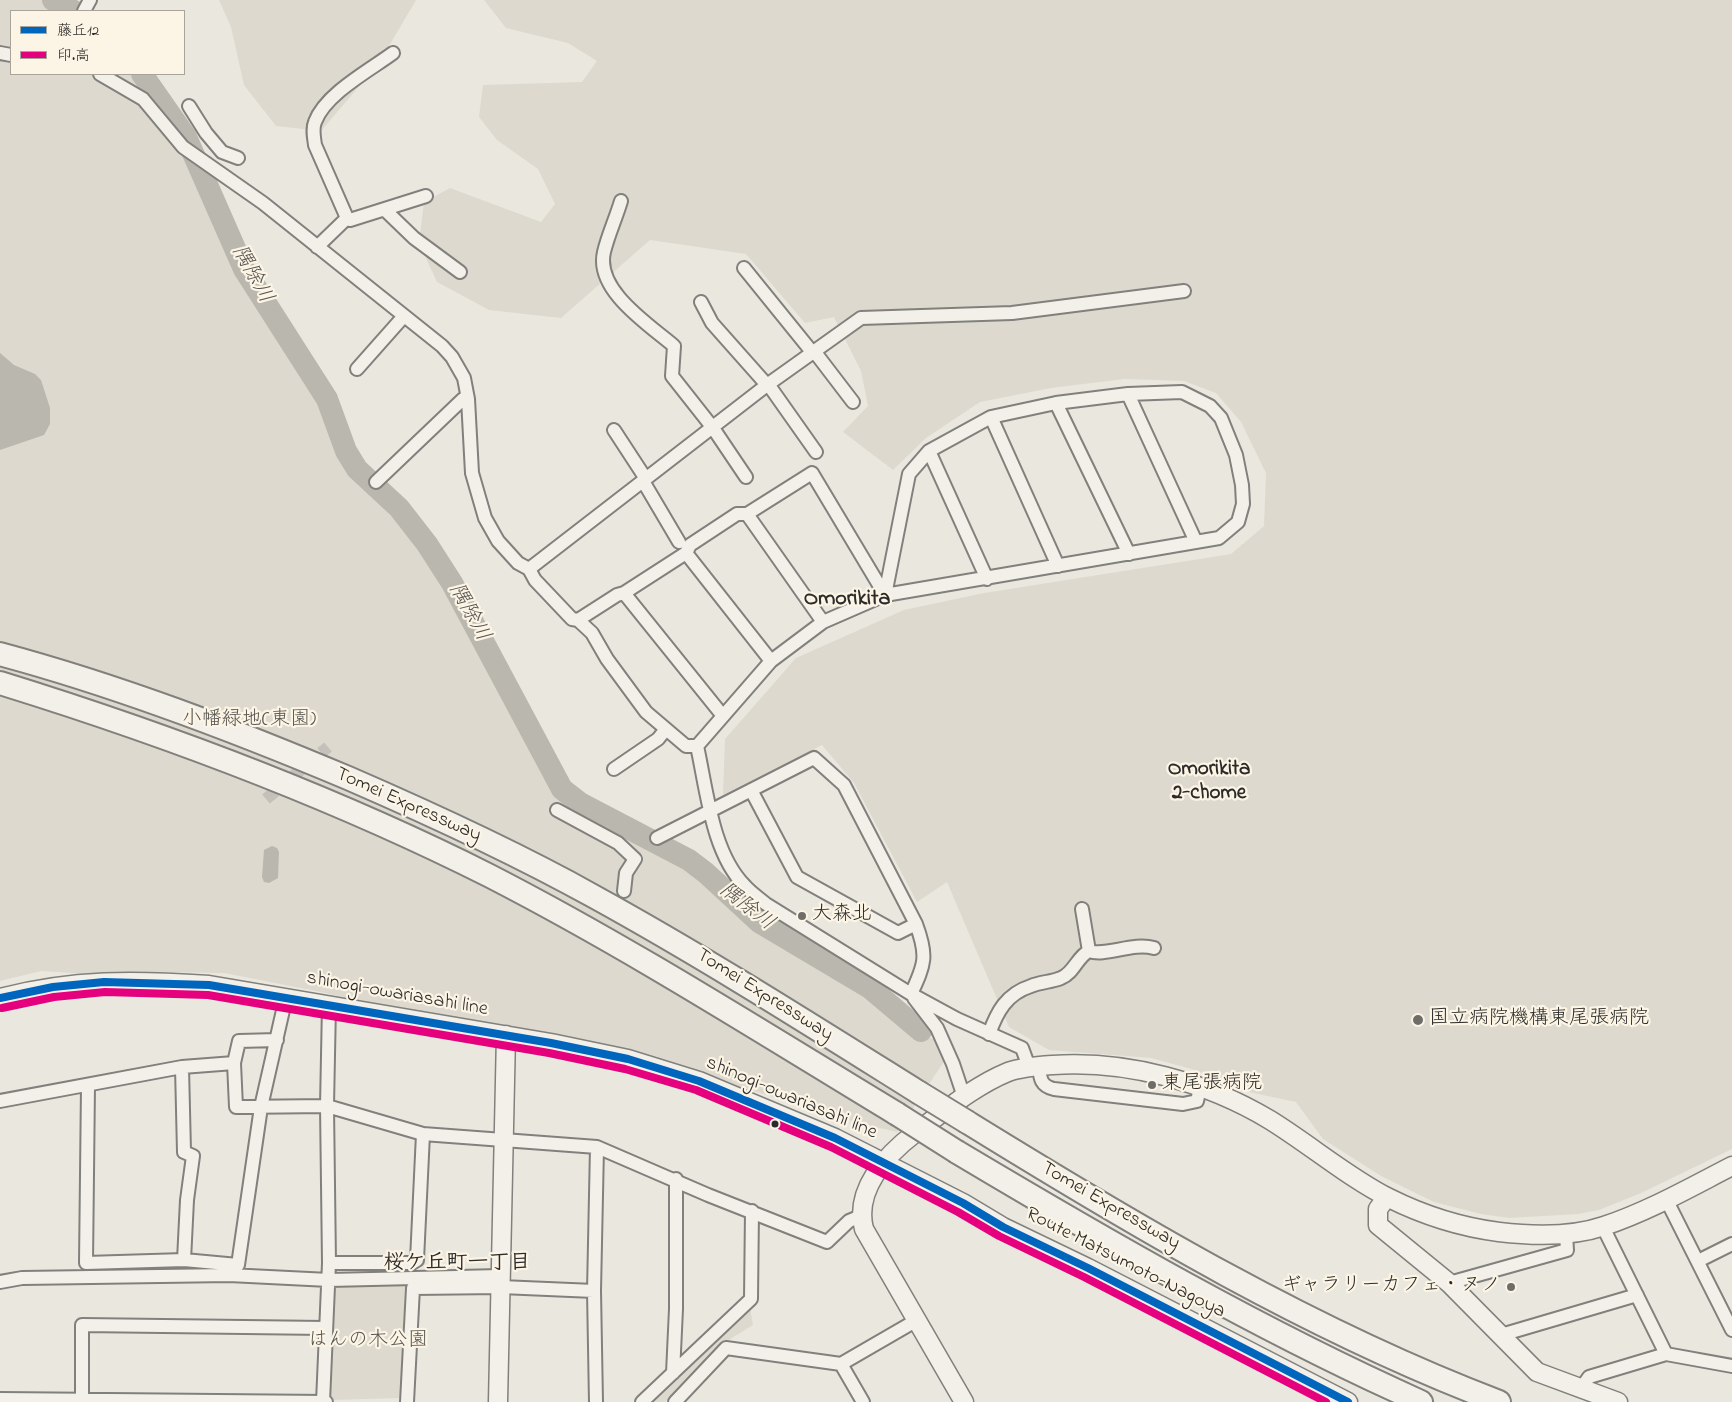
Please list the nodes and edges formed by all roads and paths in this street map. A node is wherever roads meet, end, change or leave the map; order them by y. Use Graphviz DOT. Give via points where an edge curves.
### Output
graph roads {
  1 [pos="393,53"];
  2 [pos="102,75"];
  3 [pos="189,106"];
  4 [pos="238,158"];
  5 [pos="426,196"];
  6 [pos="622,201"];
  7 [pos="385,210"];
  8 [pos="347,218"];
  9 [pos="317,246"];
  10 [pos="744,268"];
  11 [pos="460,272"];
  12 [pos="1184,291"];
  13 [pos="701,302"];
  14 [pos="404,316"];
  15 [pos="813,352"];
  16 [pos="357,369"];
  17 [pos="767,384"];
  18 [pos="1128,394"];
  19 [pos="468,398"];
  20 [pos="853,402"];
  21 [pos="1056,403"];
  22 [pos="991,417"];
  23 [pos="713,428"];
  24 [pos="614,430"];
  25 [pos="929,451"];
  26 [pos="816,452"];
  27 [pos="746,477"];
  28 [pos="644,480"];
  29 [pos="376,482"];
  30 [pos="747,514"];
  31 [pos="1196,542"];
  32 [pos="683,547"];
  33 [pos="1129,554"];
  34 [pos="1058,566"];
  35 [pos="529,569"];
  36 [pos="987,579"];
  37 [pos="624,594"];
  38 [pos="885,595"];
  39 [pos="578,620"];
  40 [pos="823,622"];
  41 [pos="4,655"];
  42 [pos="771,661"];
  43 [pos="0,683"];
  44 [pos="722,716"];
  45 [pos="666,729"];
  46 [pos="697,746"];
  47 [pos="614,769"];
  48 [pos="751,790"];
  49 [pos="557,810"];
  50 [pos="711,810"];
  51 [pos="657,838"];
  52 [pos="624,890"];
  53 [pos="1082,909"];
  54 [pos="916,924"];
  55 [pos="1154,948"];
  56 [pos="1089,951"];
  57 [pos="911,994"];
  58 [pos="286,997"];
  59 [pos="0,998"];
  60 [pos="329,1004"];
  61 [pos="989,1034"];
  62 [pos="506,1035"];
  63 [pos="277,1040"];
  64 [pos="234,1062"];
  65 [pos="1034,1066"];
  66 [pos="182,1067"];
  67 [pos="88,1085"];
  68 [pos="1200,1088"];
  69 [pos="964,1097"];
  70 [pos="0,1101"];
  71 [pos="327,1106"];
  72 [pos="261,1107"];
  73 [pos="423,1134"];
  74 [pos="505,1138"];
  75 [pos="597,1147"];
  76 [pos="883,1163"];
  77 [pos="1732,1166"];
  78 [pos="676,1180"];
  79 [pos="1387,1197"];
  80 [pos="1666,1200"];
  81 [pos="752,1211"];
  82 [pos="861,1216"];
  83 [pos="1603,1226"];
  84 [pos="1566,1234"];
  85 [pos="1732,1244"];
  86 [pos="184,1260"];
  87 [pos="1698,1261"];
  88 [pos="329,1263"];
  89 [pos="329,1280"];
  90 [pos="0,1282"];
  91 [pos="500,1282"];
  92 [pos="1449,1283"];
  93 [pos="594,1291"];
  94 [pos="1637,1295"];
  95 [pos="917,1320"];
  96 [pos="325,1328"];
  97 [pos="1732,1330"];
  98 [pos="1501,1335"];
  99 [pos="1666,1354"];
  100 [pos="841,1364"];
  101 [pos="1732,1366"];
  102 [pos="672,1373"];
  103 [pos="1580,1390"];
  104 [pos="0,1399"];
  105 [pos="82,1399"];
  106 [pos="324,1402"];
  107 [pos="407,1402"];
  108 [pos="498,1402"];
  109 [pos="596,1402"];
  110 [pos="642,1402"];
  111 [pos="674,1402"];
  112 [pos="863,1402"];
  113 [pos="964,1402"];
  114 [pos="1348,1402"];
  115 [pos="1421,1402"];
  116 [pos="1499,1402"];
  117 [pos="1618,1402"];
  1 -- 8 [label="street" via="330,99 315,120 315,145"];
  2 -- 9 [label="street" via="143,99 183,147 263,202"];
  3 -- 4 [label="street" via="222,152"];
  5 -- 7 [label="street"];
  6 -- 23 [label="street" via="603,253 604,274 612,290 674,346 672,376"];
  7 -- 8 [label="street" via="350,220"];
  7 -- 11 [label="street" via="414,238"];
  8 -- 9 [label="street"];
  9 -- 14 [label="street"];
  10 -- 15 [label="street"];
  12 -- 15 [label="street" via="1012,314 861,318"];
  13 -- 17 [label="street" via="712,323"];
  14 -- 16 [label="street"];
  14 -- 19 [label="street" via="452,357 464,378"];
  15 -- 17 [label="street"];
  15 -- 20 [label="street"];
  17 -- 23 [label="street"];
  17 -- 26 [label="street"];
  18 -- 21 [label="street"];
  18 -- 31 [label="street"];
  18 -- 31 [label="street" via="1182,392 1210,406 1221,418 1236,455 1244,504 1238,522 1219,538"];
  19 -- 29 [label="street" via="463,399"];
  19 -- 35 [label="street" via="472,473 485,518 498,541 518,563"];
  21 -- 22 [label="street"];
  21 -- 33 [label="street"];
  22 -- 25 [label="street"];
  22 -- 34 [label="street"];
  23 -- 27 [label="street"];
  23 -- 28 [label="street"];
  24 -- 28 [label="street"];
  25 -- 36 [label="street"];
  25 -- 38 [label="street" via="910,474"];
  28 -- 32 [label="street"];
  28 -- 35 [label="street"];
  30 -- 32 [label="street" via="737,514"];
  30 -- 38 [label="street" via="812,473"];
  30 -- 40 [label="street"];
  31 -- 33 [label="street"];
  32 -- 37 [label="street"];
  32 -- 42 [label="street"];
  33 -- 34 [label="street"];
  34 -- 36 [label="street"];
  35 -- 39 [label="street" via="535,580 572,619"];
  36 -- 38 [label="street"];
  37 -- 39 [label="street" via="617,595"];
  37 -- 44 [label="street"];
  38 -- 40 [label="street"];
  39 -- 45 [label="street" via="592,633 646,712"];
  40 -- 42 [label="street"];
  41 -- 116 [label="highway, Tomei Expressway, bridge" via="155,702 235,731 474,835 591,894 685,948 1079,1191 1281,1302 1394,1358"];
  42 -- 44 [label="street"];
  43 -- 115 [label="highway, Tomei Expressway, bridge" via="156,733 251,770 490,876 658,970 1107,1242 1303,1348"];
  44 -- 46 [label="street"];
  45 -- 46 [label="street" via="686,746"];
  45 -- 47 [label="street" via="658,739"];
  46 -- 50 [label="street"];
  48 -- 50 [label="street"];
  48 -- 54 [label="street" via="797,877 898,933"];
  48 -- 54 [label="street" via="814,758 844,785"];
  49 -- 52 [label="street" via="618,842 635,859 626,873"];
  50 -- 51 [label="street"];
  50 -- 57 [label="street" via="719,843 745,886 766,904"];
  53 -- 56 [label="street"];
  54 -- 57 [label="street" via="923,943 924,965"];
  55 -- 56 [label="street" via="1131,947 1096,954"];
  56 -- 61 [label="street" via="1062,978 1029,986 1003,1004"];
  57 -- 61 [label="street"];
  57 -- 69 [label="street" via="937,1028"];
  58 -- 59 [label="main road, shinogi-owariasahi line" via="209,985 103,981 50,986"];
  58 -- 60 [label="main road, shinogi-owariasahi line"];
  58 -- 63 [label="street"];
  60 -- 62 [label="main road, shinogi-owariasahi line"];
  60 -- 71 [label="street"];
  61 -- 65 [label="street" via="1022,1048"];
  62 -- 74 [label="main road"];
  62 -- 76 [label="main road, shinogi-owariasahi line" via="628,1059 680,1075 781,1114"];
  63 -- 64 [label="street" via="239,1041"];
  63 -- 72 [label="street"];
  64 -- 66 [label="street"];
  64 -- 72 [label="street" via="236,1107"];
  65 -- 68 [label="main road, shinogi-owariasahi line" via="1106,1066"];
  65 -- 68 [label="street" via="1042,1083 1054,1089 1183,1104 1197,1102"];
  65 -- 69 [label="main road, shinogi-owariasahi line" via="1010,1071"];
  66 -- 67 [label="street"];
  66 -- 86 [label="street" via="184,1152 193,1156"];
  67 -- 70 [label="street"];
  67 -- 86 [label="street" via="86,1263"];
  68 -- 79 [label="main road, shinogi-owariasahi line" via="1271,1121"];
  69 -- 76 [label="main road, shinogi-owariasahi line" via="902,1143"];
  71 -- 72 [label="street"];
  71 -- 73 [label="street"];
  71 -- 88 [label="street"];
  72 -- 86 [label="street" via="238,1264"];
  73 -- 74 [label="street"];
  73 -- 88 [label="street" via="417,1260 412,1263"];
  74 -- 75 [label="street"];
  74 -- 91 [label="main road"];
  75 -- 78 [label="street"];
  75 -- 93 [label="street"];
  76 -- 82 [label="main road" via="865,1194"];
  76 -- 114 [label="main road, Route Matsumoto-Nagoya"];
  77 -- 80 [label="main road, shinogi-owariasahi line"];
  78 -- 81 [label="street"];
  78 -- 102 [label="street" via="676,1309"];
  79 -- 84 [label="main road, shinogi-owariasahi line" via="1462,1226 1516,1234"];
  79 -- 92 [label="main road" via="1378,1209 1378,1225"];
  80 -- 83 [label="main road, shinogi-owariasahi line"];
  80 -- 87 [label="street"];
  81 -- 82 [label="street" via="828,1242 849,1221"];
  81 -- 102 [label="street" via="750,1299"];
  82 -- 95 [label="main road" via="864,1229"];
  83 -- 84 [label="main road, shinogi-owariasahi line"];
  83 -- 94 [label="street"];
  84 -- 92 [label="street" via="1567,1250"];
  85 -- 87 [label="street"];
  87 -- 97 [label="street"];
  88 -- 89 [label="street"];
  89 -- 90 [label="street" via="228,1274 22,1278"];
  89 -- 91 [label="street"];
  89 -- 96 [label="street"];
  91 -- 93 [label="street"];
  91 -- 107 [label="street" via="413,1288"];
  91 -- 108 [label="main road"];
  92 -- 98 [label="main road"];
  93 -- 109 [label="street"];
  94 -- 98 [label="street"];
  94 -- 99 [label="street"];
  95 -- 100 [label="street"];
  95 -- 113 [label="main road"];
  96 -- 105 [label="street" via="82,1325"];
  96 -- 106 [label="street"];
  98 -- 103 [label="main road" via="1537,1372"];
  99 -- 101 [label="street"];
  99 -- 103 [label="street" via="1589,1377"];
  100 -- 111 [label="street" via="726,1348"];
  100 -- 112 [label="street"];
  102 -- 110 [label="street"];
  103 -- 117 [label="main road"];
  104 -- 105 [label="street"];
  105 -- 106 [label="street"];
}
